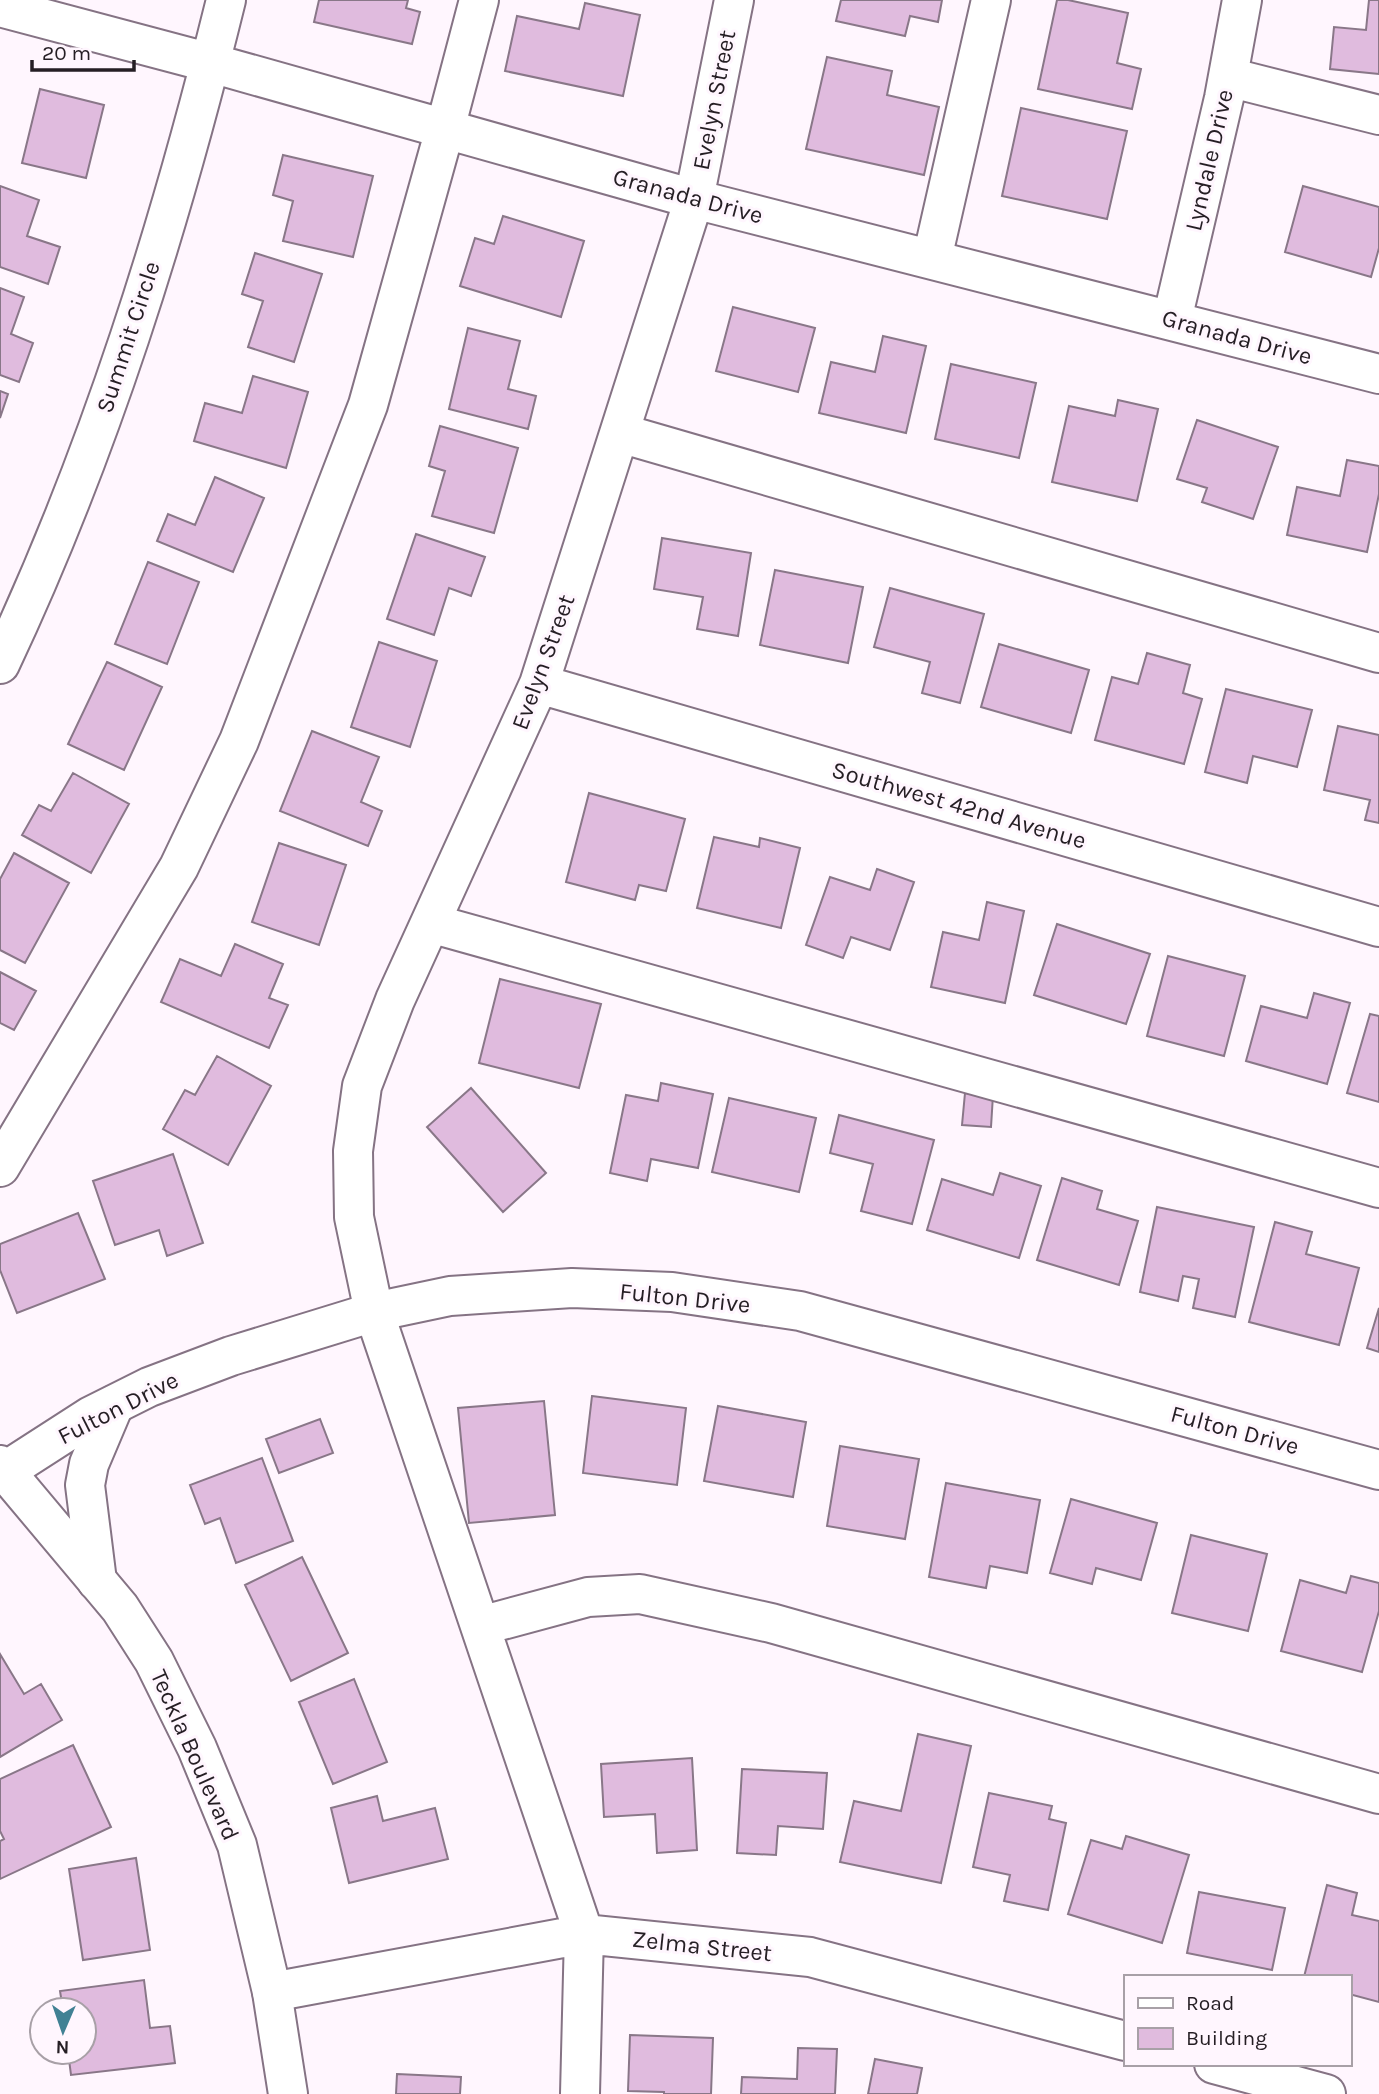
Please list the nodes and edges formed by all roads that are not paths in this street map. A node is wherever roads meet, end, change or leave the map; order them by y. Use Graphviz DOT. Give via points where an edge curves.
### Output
graph roads {
  1 [pos="226,0"];
  2 [pos="479,0"];
  3 [pos="734,0"];
  4 [pos="991,0"];
  5 [pos="1242,0"];
  6 [pos="0,7"];
  7 [pos="211,63"];
  8 [pos="1228,77"];
  9 [pos="1379,115"];
  10 [pos="446,129"];
  11 [pos="695,199"];
  12 [pos="932,259"];
  13 [pos="1172,320"];
  14 [pos="1379,374"];
  15 [pos="620,433"];
  16 [pos="1379,653"];
  17 [pos="0,664"];
  18 [pos="540,684"];
  19 [pos="430,923"];
  20 [pos="1379,927"];
  21 [pos="0,1167"];
  22 [pos="1379,1188"];
  23 [pos="374,1312"];
  24 [pos="114,1405"];
  25 [pos="3,1468"];
  26 [pos="1379,1469"];
  27 [pos="97,1581"];
  28 [pos="480,1626"];
  29 [pos="1379,1794"];
  30 [pos="584,1934"];
  31 [pos="272,1992"];
  32 [pos="1124,2041"];
  33 [pos="1221,2066"];
  34 [pos="288,2094"];
  35 [pos="580,2094"];
  36 [pos="1326,2094"];
  1 -- 7 [label="street, Summit Circle"];
  2 -- 10 [label="street"];
  3 -- 11 [label="street, Evelyn Street"];
  4 -- 12 [label="street"];
  5 -- 8 [label="street, Lyndale Drive"];
  6 -- 7 [label="street, Granada Drive"];
  7 -- 10 [label="street, Granada Drive"];
  7 -- 17 [label="street, Summit Circle" via="115,383 39,580"];
  8 -- 9 [label="street"];
  8 -- 13 [label="street, Lyndale Drive"];
  10 -- 11 [label="street, Granada Drive"];
  10 -- 21 [label="street" via="368,405 239,741 179,867"];
  11 -- 12 [label="street, Granada Drive"];
  11 -- 15 [label="street, Evelyn Street"];
  12 -- 13 [label="street, Granada Drive"];
  13 -- 14 [label="street, Granada Drive"];
  15 -- 16 [label="street"];
  15 -- 18 [label="street, Evelyn Street"];
  18 -- 19 [label="street, Evelyn Street"];
  18 -- 20 [label="street, Southwest 42nd Avenue"];
  19 -- 22 [label="street"];
  19 -- 23 [label="street, Evelyn Street" via="362,1086 353,1151 354,1217"];
  23 -- 24 [label="street, Fulton Drive" via="231,1356"];
  23 -- 26 [label="street, Fulton Drive" via="450,1296 572,1288 672,1292 800,1311"];
  23 -- 28 [label="street, Evelyn Street"];
  24 -- 25 [label="street, Fulton Drive"];
  24 -- 27 [label="street" via="85,1485"];
  25 -- 27 [label="street, Teckla Boulevard"];
  27 -- 31 [label="street, Teckla Boulevard" via="154,1661 197,1748 237,1846"];
  28 -- 29 [label="street" via="588,1597 640,1594 771,1623"];
  28 -- 30 [label="street, Evelyn Street"];
  30 -- 31 [label="street, Zelma Street"];
  30 -- 32 [label="street, Zelma Street" via="810,1957"];
  30 -- 35 [label="street"];
  31 -- 34 [label="street, Teckla Boulevard"];
  33 -- 36 [label="street"];
}
